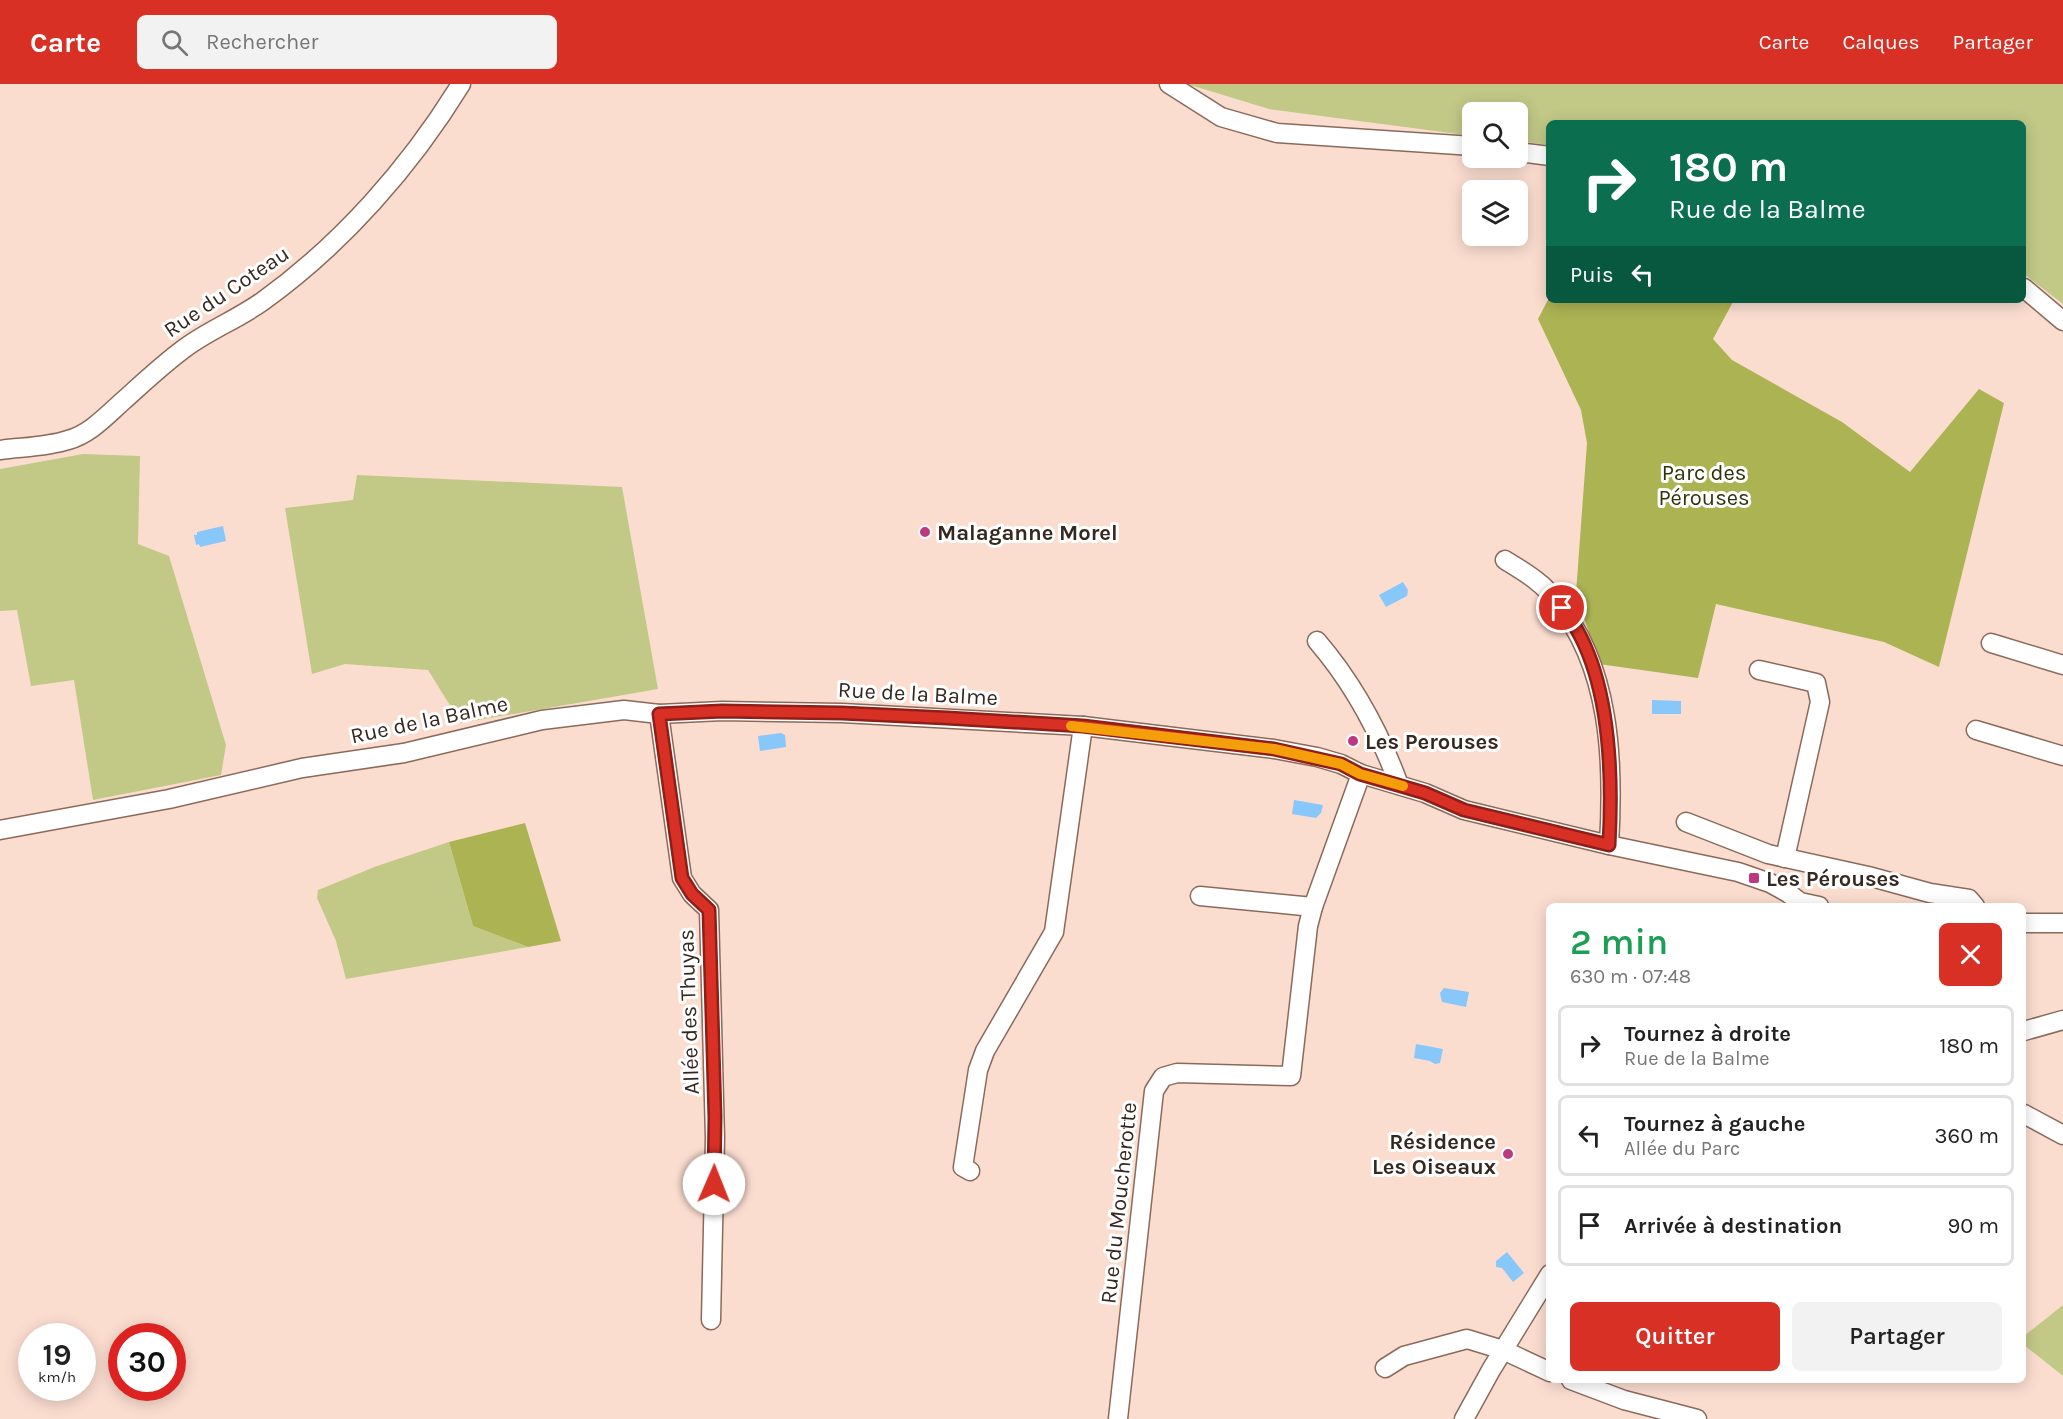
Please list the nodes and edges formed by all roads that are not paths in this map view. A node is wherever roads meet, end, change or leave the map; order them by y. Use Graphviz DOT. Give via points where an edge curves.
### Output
graph roads {
  1 [pos="461,84"];
  2 [pos="1169,84"];
  3 [pos="1462,145"];
  4 [pos="1528,153"];
  5 [pos="1546,156"];
  6 [pos="2026,290"];
  7 [pos="2063,321"];
  8 [pos="0,450"];
  9 [pos="1505,560"];
  10 [pos="1317,641"];
  11 [pos="1991,643"];
  12 [pos="2063,665"];
  13 [pos="1759,670"];
  14 [pos="659,714"];
  15 [pos="1083,726"];
  16 [pos="1976,730"];
  17 [pos="2063,756"];
  18 [pos="1360,774"];
  19 [pos="1400,785"];
  20 [pos="1686,822"];
  21 [pos="0,830"];
  22 [pos="1609,845"];
  23 [pos="1785,858"];
  24 [pos="1200,896"];
  25 [pos="1798,903"];
  26 [pos="1972,903"];
  27 [pos="1312,908"];
  28 [pos="2063,923"];
  29 [pos="2026,924"];
  30 [pos="2063,1020"];
  31 [pos="2026,1030"];
  32 [pos="2026,1114"];
  33 [pos="2063,1135"];
  34 [pos="970,1171"];
  35 [pos="1546,1280"];
  36 [pos="711,1320"];
  37 [pos="1503,1350"];
  38 [pos="1385,1368"];
  39 [pos="1546,1370"];
  40 [pos="1579,1383"];
  41 [pos="1118,1419"];
  42 [pos="1464,1419"];
  43 [pos="1697,1419"];
  1 -- 8 [label="street, Rue du Coteau" via="392,179 298,274 260,303 170,358 91,430 67,440"];
  2 -- 3 [label="street" via="1221,117 1277,133"];
  4 -- 5 [label="street"];
  6 -- 7 [label="street"];
  9 -- 22 [label="street" via="1540,583 1570,618 1595,672 1604,712 1612,798"];
  10 -- 19 [label="street" via="1353,690 1386,748"];
  11 -- 12 [label="street"];
  13 -- 23 [label="street" via="1816,683 1820,702"];
  14 -- 15 [label="street, Rue de la Balme" via="842,713"];
  14 -- 21 [label="street, Rue de la Balme" via="624,710 542,720 404,753 303,768 169,799"];
  14 -- 36 [label="street, Allée des Thuyas" via="682,878 709,910 715,1138"];
  15 -- 18 [label="street, Rue de la Balme" via="1274,749 1341,764"];
  15 -- 34 [label="street" via="1054,932 985,1051 978,1070 963,1167"];
  16 -- 17 [label="street"];
  18 -- 19 [label="street, Rue de la Balme"];
  18 -- 27 [label="street, Rue du Moucherotte"];
  19 -- 22 [label="street, Rue de la Balme" via="1464,810"];
  20 -- 23 [label="street"];
  22 -- 25 [label="street, Rue de la Balme" via="1737,872 1788,893"];
  23 -- 26 [label="street" via="1969,899"];
  24 -- 27 [label="street"];
  27 -- 41 [label="street, Rue du Moucherotte" via="1291,1076 1177,1073 1163,1077 1154,1091"];
  28 -- 29 [label="street"];
  30 -- 31 [label="street"];
  32 -- 33 [label="street"];
  35 -- 37 [label="street"];
  37 -- 38 [label="street" via="1467,1339 1404,1356"];
  37 -- 39 [label="street"];
  37 -- 42 [label="street"];
  40 -- 43 [label="street" via="1624,1400"];
}
